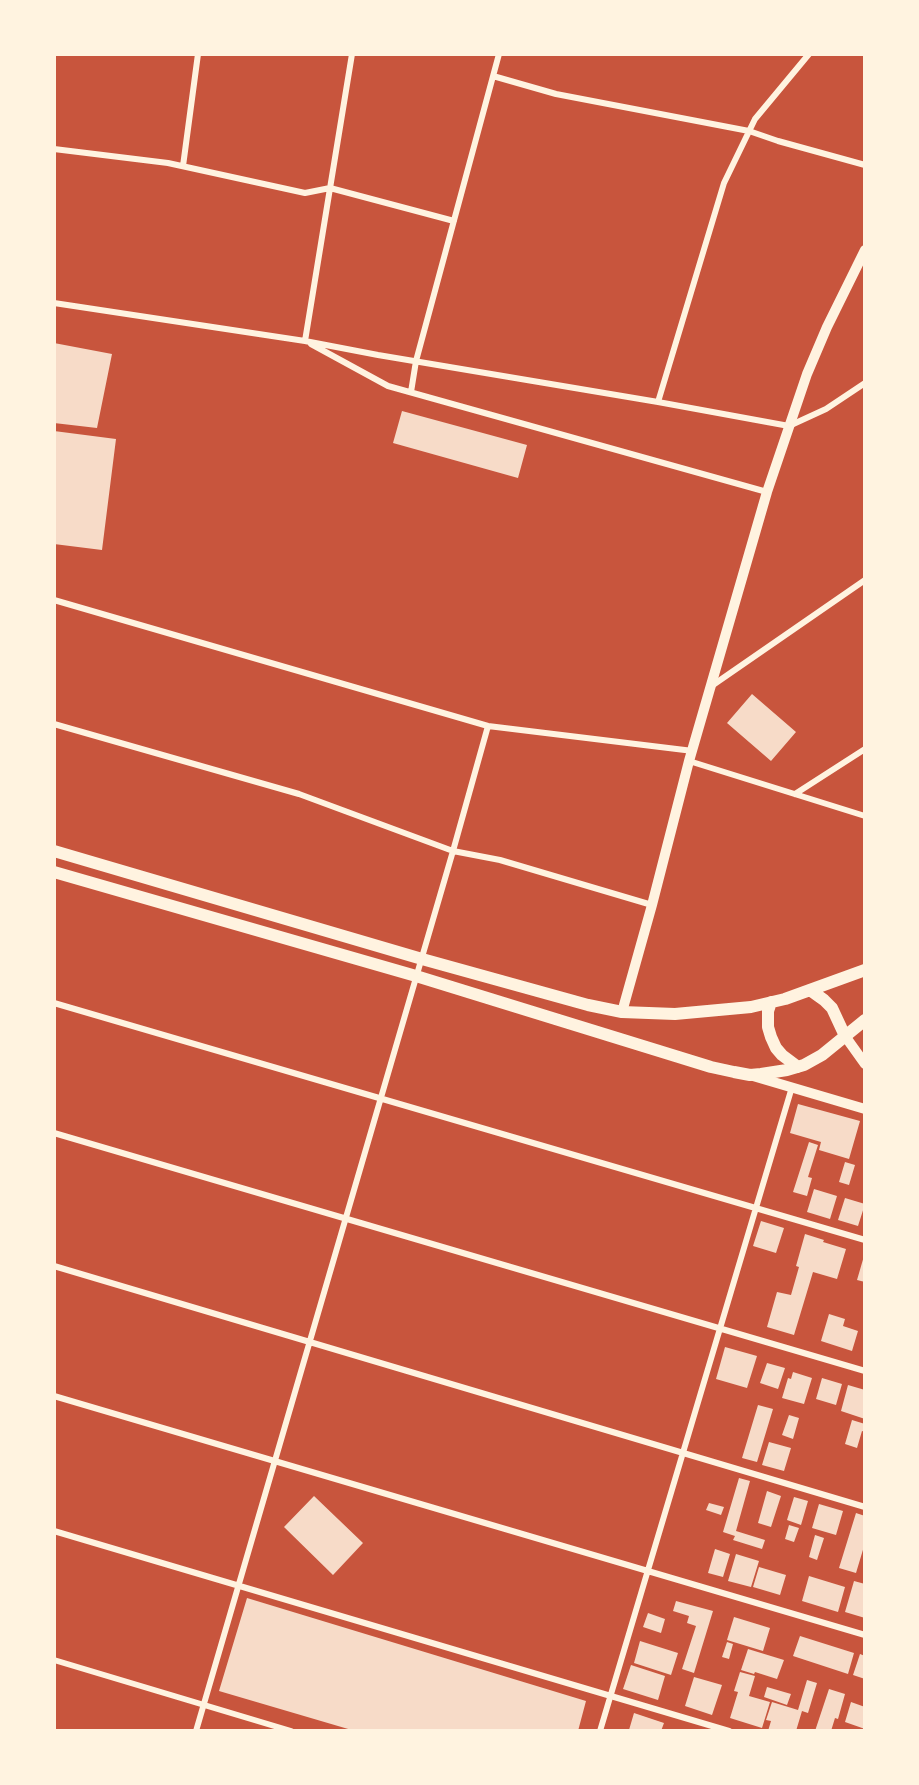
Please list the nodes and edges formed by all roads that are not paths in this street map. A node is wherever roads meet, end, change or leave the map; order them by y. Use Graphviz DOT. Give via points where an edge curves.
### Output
graph roads {
  1 [pos="198,54"];
  2 [pos="352,54"];
  3 [pos="499,54"];
  4 [pos="809,54"];
  5 [pos="493,76"];
  6 [pos="749,132"];
  7 [pos="54,148"];
  8 [pos="865,165"];
  9 [pos="183,166"];
  10 [pos="330,188"];
  11 [pos="454,221"];
  12 [pos="865,250"];
  13 [pos="54,303"];
  14 [pos="305,341"];
  15 [pos="416,362"];
  16 [pos="865,383"];
  17 [pos="411,392"];
  18 [pos="658,402"];
  19 [pos="789,426"];
  20 [pos="767,492"];
  21 [pos="865,580"];
  22 [pos="54,600"];
  23 [pos="712,686"];
  24 [pos="54,724"];
  25 [pos="488,726"];
  26 [pos="865,749"];
  27 [pos="691,756"];
  28 [pos="795,794"];
  29 [pos="865,816"];
  30 [pos="54,851"];
  31 [pos="453,851"];
  32 [pos="54,872"];
  33 [pos="652,905"];
  34 [pos="422,959"];
  35 [pos="865,970"];
  36 [pos="417,976"];
  37 [pos="810,990"];
  38 [pos="771,1002"];
  39 [pos="54,1003"];
  40 [pos="622,1012"];
  41 [pos="865,1020"];
  42 [pos="845,1036"];
  43 [pos="865,1064"];
  44 [pos="798,1067"];
  45 [pos="750,1075"];
  46 [pos="792,1087"];
  47 [pos="381,1099"];
  48 [pos="865,1109"];
  49 [pos="54,1133"];
  50 [pos="756,1208"];
  51 [pos="346,1219"];
  52 [pos="865,1240"];
  53 [pos="54,1266"];
  54 [pos="720,1328"];
  55 [pos="310,1342"];
  56 [pos="865,1371"];
  57 [pos="54,1396"];
  58 [pos="683,1453"];
  59 [pos="276,1461"];
  60 [pos="865,1507"];
  61 [pos="54,1531"];
  62 [pos="648,1571"];
  63 [pos="239,1586"];
  64 [pos="865,1635"];
  65 [pos="54,1660"];
  66 [pos="611,1696"];
  67 [pos="204,1705"];
  68 [pos="196,1731"];
  69 [pos="291,1731"];
  70 [pos="600,1731"];
  71 [pos="729,1731"];
  1 -- 9 [label="street"];
  2 -- 10 [label="street"];
  3 -- 5 [label="street"];
  4 -- 6 [label="street" via="755,119"];
  5 -- 6 [label="street" via="556,94"];
  5 -- 11 [label="street"];
  6 -- 8 [label="street"];
  6 -- 18 [label="street" via="724,183"];
  7 -- 9 [label="street"];
  9 -- 10 [label="street" via="305,193"];
  10 -- 11 [label="street"];
  10 -- 14 [label="street"];
  11 -- 15 [label="street"];
  12 -- 19 [label="street" via="826,327"];
  13 -- 14 [label="street"];
  14 -- 15 [label="street"];
  14 -- 17 [label="street" via="388,386"];
  15 -- 17 [label="street"];
  15 -- 18 [label="street"];
  16 -- 19 [label="street" via="826,410"];
  17 -- 20 [label="street"];
  18 -- 19 [label="street"];
  19 -- 20 [label="street"];
  20 -- 23 [label="street"];
  21 -- 23 [label="street"];
  22 -- 25 [label="street"];
  23 -- 27 [label="street"];
  24 -- 31 [label="street" via="299,794"];
  25 -- 27 [label="street"];
  25 -- 31 [label="street"];
  26 -- 28 [label="street"];
  27 -- 28 [label="street"];
  27 -- 33 [label="street"];
  28 -- 29 [label="street"];
  30 -- 34 [label="main road"];
  31 -- 33 [label="street" via="500,860"];
  31 -- 34 [label="street"];
  32 -- 36 [label="main road"];
  33 -- 40 [label="street"];
  34 -- 36 [label="street"];
  34 -- 40 [label="main road"];
  35 -- 37 [label="main road"];
  36 -- 45 [label="main road" via="711,1067"];
  36 -- 47 [label="street"];
  37 -- 38 [label="main road"];
  37 -- 42 [label="main road" via="832,1008"];
  38 -- 40 [label="main road" via="705,1012"];
  38 -- 44 [label="main road" via="771,1037 782,1055"];
  39 -- 47 [label="street"];
  41 -- 42 [label="main road"];
  42 -- 43 [label="street"];
  42 -- 44 [label="main road" via="822,1055"];
  44 -- 45 [label="main road"];
  45 -- 46 [label="street"];
  46 -- 48 [label="street"];
  46 -- 50 [label="street"];
  47 -- 50 [label="street"];
  47 -- 51 [label="street"];
  49 -- 51 [label="street"];
  50 -- 52 [label="street"];
  50 -- 54 [label="street"];
  51 -- 54 [label="street"];
  51 -- 55 [label="street"];
  53 -- 55 [label="street"];
  54 -- 56 [label="street"];
  54 -- 58 [label="street"];
  55 -- 58 [label="street"];
  55 -- 59 [label="street"];
  57 -- 59 [label="street"];
  58 -- 60 [label="street"];
  58 -- 62 [label="street"];
  59 -- 62 [label="street"];
  59 -- 63 [label="street"];
  61 -- 63 [label="street"];
  62 -- 64 [label="street"];
  62 -- 66 [label="street"];
  63 -- 66 [label="street"];
  63 -- 67 [label="street"];
  65 -- 67 [label="street"];
  66 -- 70 [label="street"];
  66 -- 71 [label="street"];
  67 -- 68 [label="street"];
  67 -- 69 [label="street"];
}
